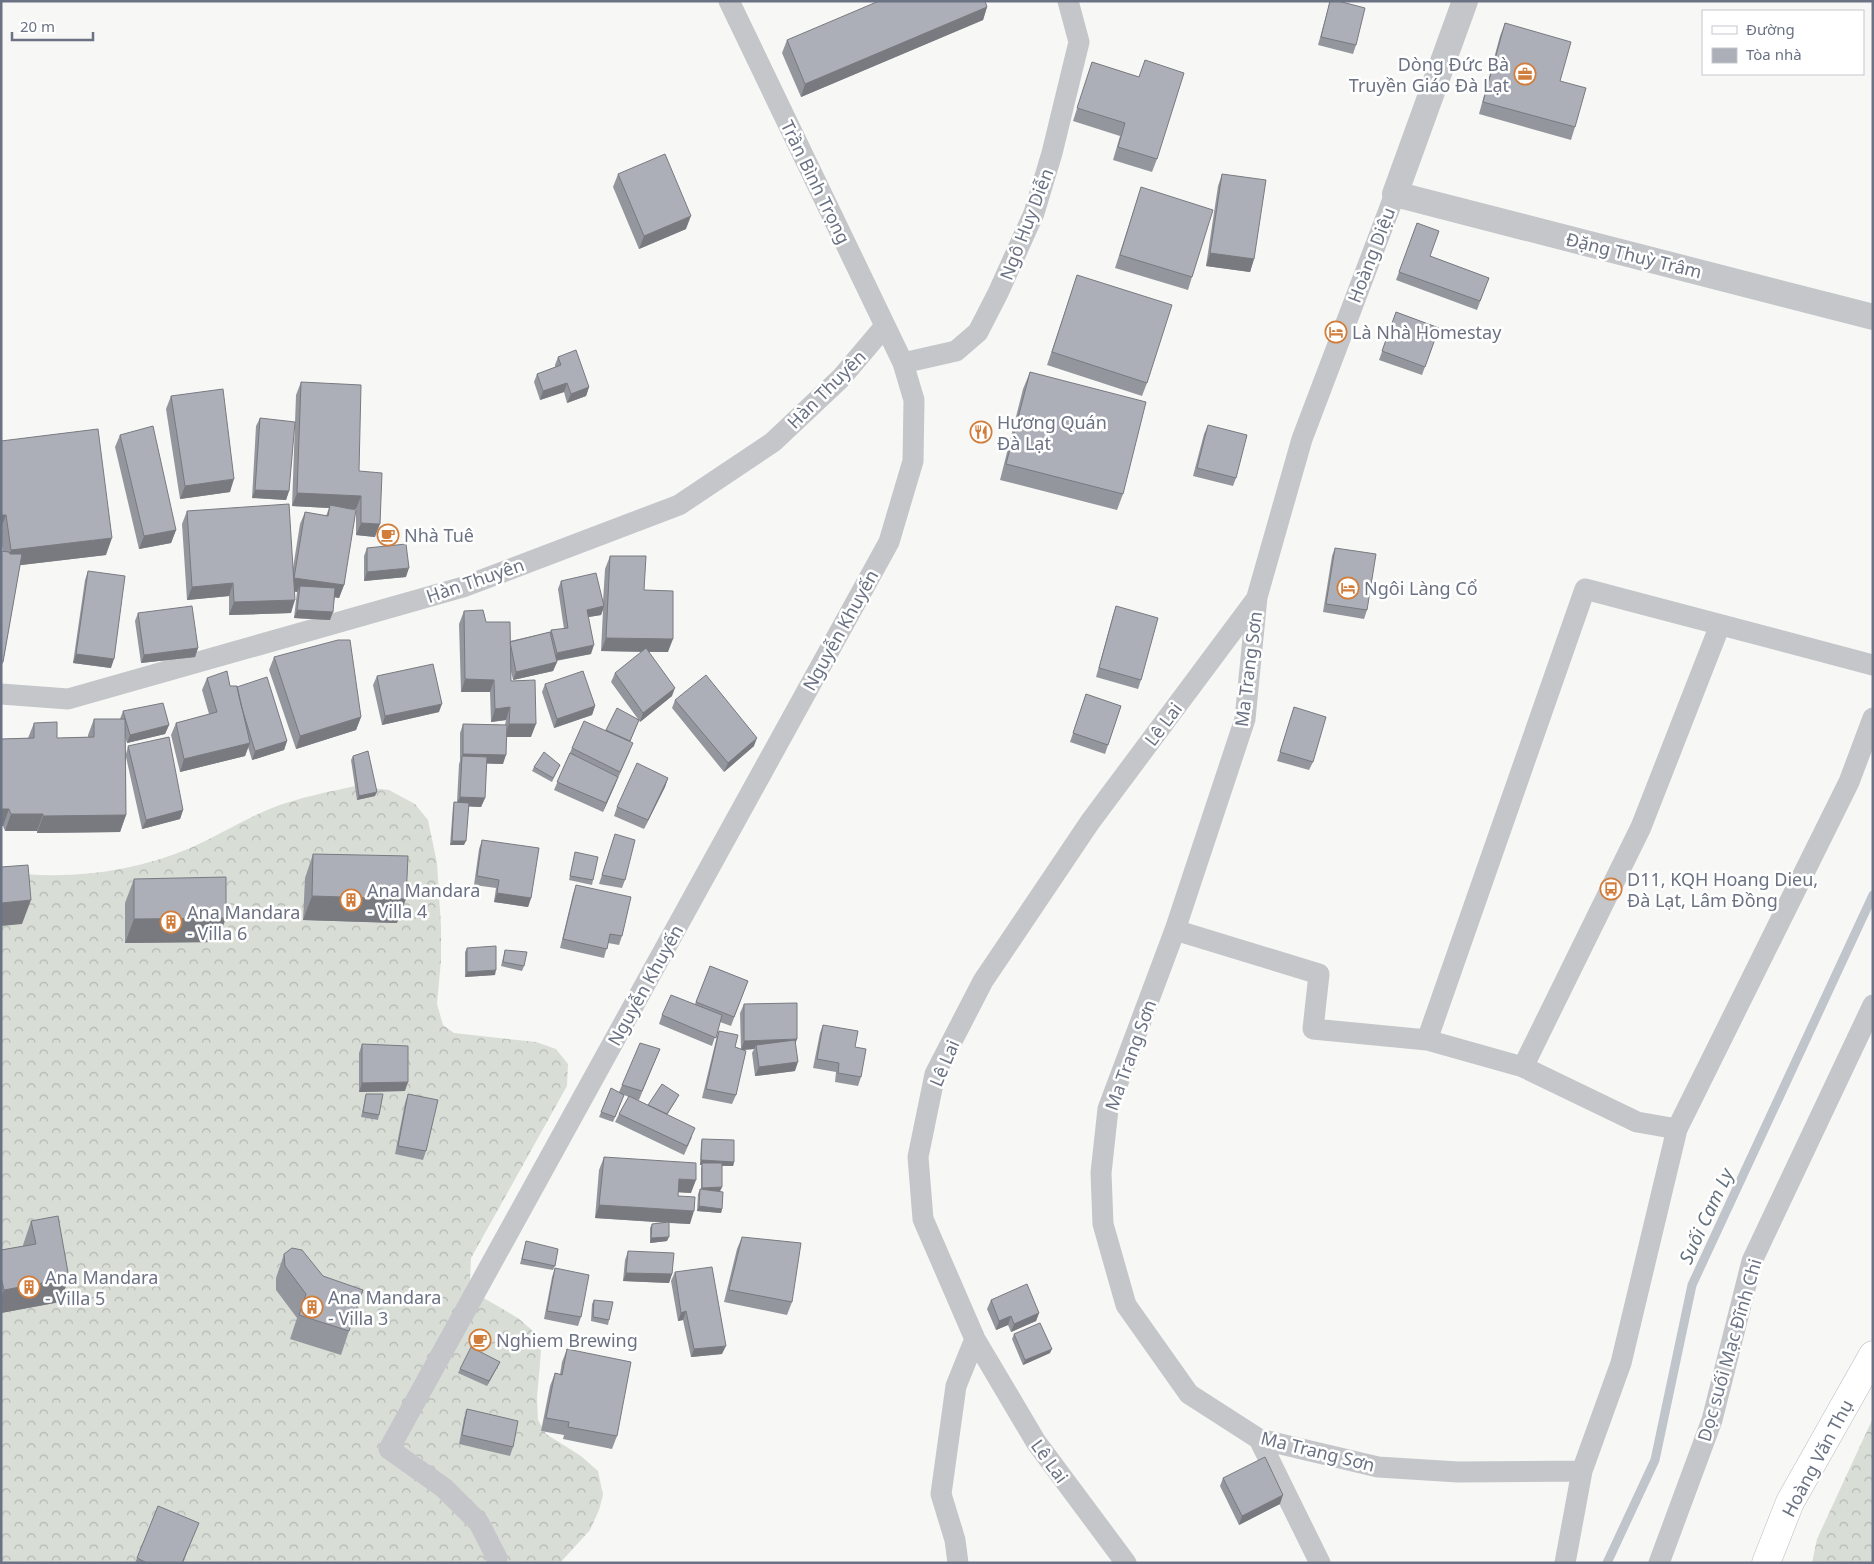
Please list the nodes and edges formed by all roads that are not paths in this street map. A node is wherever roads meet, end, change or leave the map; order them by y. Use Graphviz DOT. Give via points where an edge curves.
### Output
graph roads {
  1 [pos="729,1"];
  2 [pos="1068,1"];
  3 [pos="1465,1"];
  4 [pos="1395,194"];
  5 [pos="1873,317"];
  6 [pos="885,326"];
  7 [pos="903,363"];
  8 [pos="1257,597"];
  9 [pos="1720,625"];
  10 [pos="1873,665"];
  11 [pos="1,694"];
  12 [pos="1873,718"];
  13 [pos="1175,930"];
  14 [pos="1873,1005"];
  15 [pos="1427,1040"];
  16 [pos="1523,1067"];
  17 [pos="1677,1128"];
  18 [pos="975,1339"];
  19 [pos="1873,1356"];
  20 [pos="1259,1439"];
  21 [pos="1582,1471"];
  22 [pos="497,1563"];
  23 [pos="958,1563"];
  24 [pos="1126,1563"];
  25 [pos="1320,1563"];
  26 [pos="1564,1563"];
  27 [pos="1659,1563"];
  28 [pos="1766,1563"];
  1 -- 6 [label="street, Trần Bình Trọng"];
  2 -- 7 [label="street, Ngô Huy Diễn" via="1079,42 1034,213 998,293 978,332 956,351"];
  3 -- 4 [label="street, Hoàng Diệu"];
  4 -- 5 [label="street, Đặng Thuỳ Trâm"];
  4 -- 8 [label="street, Hoàng Diệu" via="1302,439"];
  6 -- 7 [label="street, Trần Bình Trọng"];
  6 -- 11 [label="street, Hàn Thuyên" via="841,378 773,442 679,505 463,587 68,699"];
  7 -- 22 [label="street, Nguyễn Khuyến" via="914,400 913,461 888,542 389,1449 444,1488 479,1523"];
  8 -- 13 [label="street, Ma Trang Sơn" via="1245,719"];
  8 -- 18 [label="street, Lê Lai" via="1090,822 983,982 935,1074 918,1156 923,1220"];
  9 -- 10 [label="street"];
  9 -- 15 [label="street" via="1584,589"];
  9 -- 16 [label="street" via="1641,827"];
  12 -- 17 [label="street" via="1849,782"];
  13 -- 15 [label="street" via="1319,974 1314,1028"];
  13 -- 20 [label="street, Ma Trang Sơn" via="1108,1109 1101,1173 1103,1224 1126,1304 1189,1394"];
  14 -- 27 [label="street, Dọc suối Mạc Đĩnh Chi" via="1752,1261 1712,1420"];
  15 -- 16 [label="street"];
  16 -- 17 [label="street" via="1637,1122"];
  17 -- 21 [label="street" via="1621,1363"];
  18 -- 23 [label="street" via="956,1386 941,1494"];
  18 -- 24 [label="street, Lê Lai" via="1036,1442"];
  19 -- 28 [label="main road, Hoàng Văn Thụ" via="1790,1502"];
  20 -- 21 [label="street, Ma Trang Sơn" via="1378,1467 1458,1472"];
  20 -- 25 [label="street"];
  21 -- 26 [label="street"];
}
